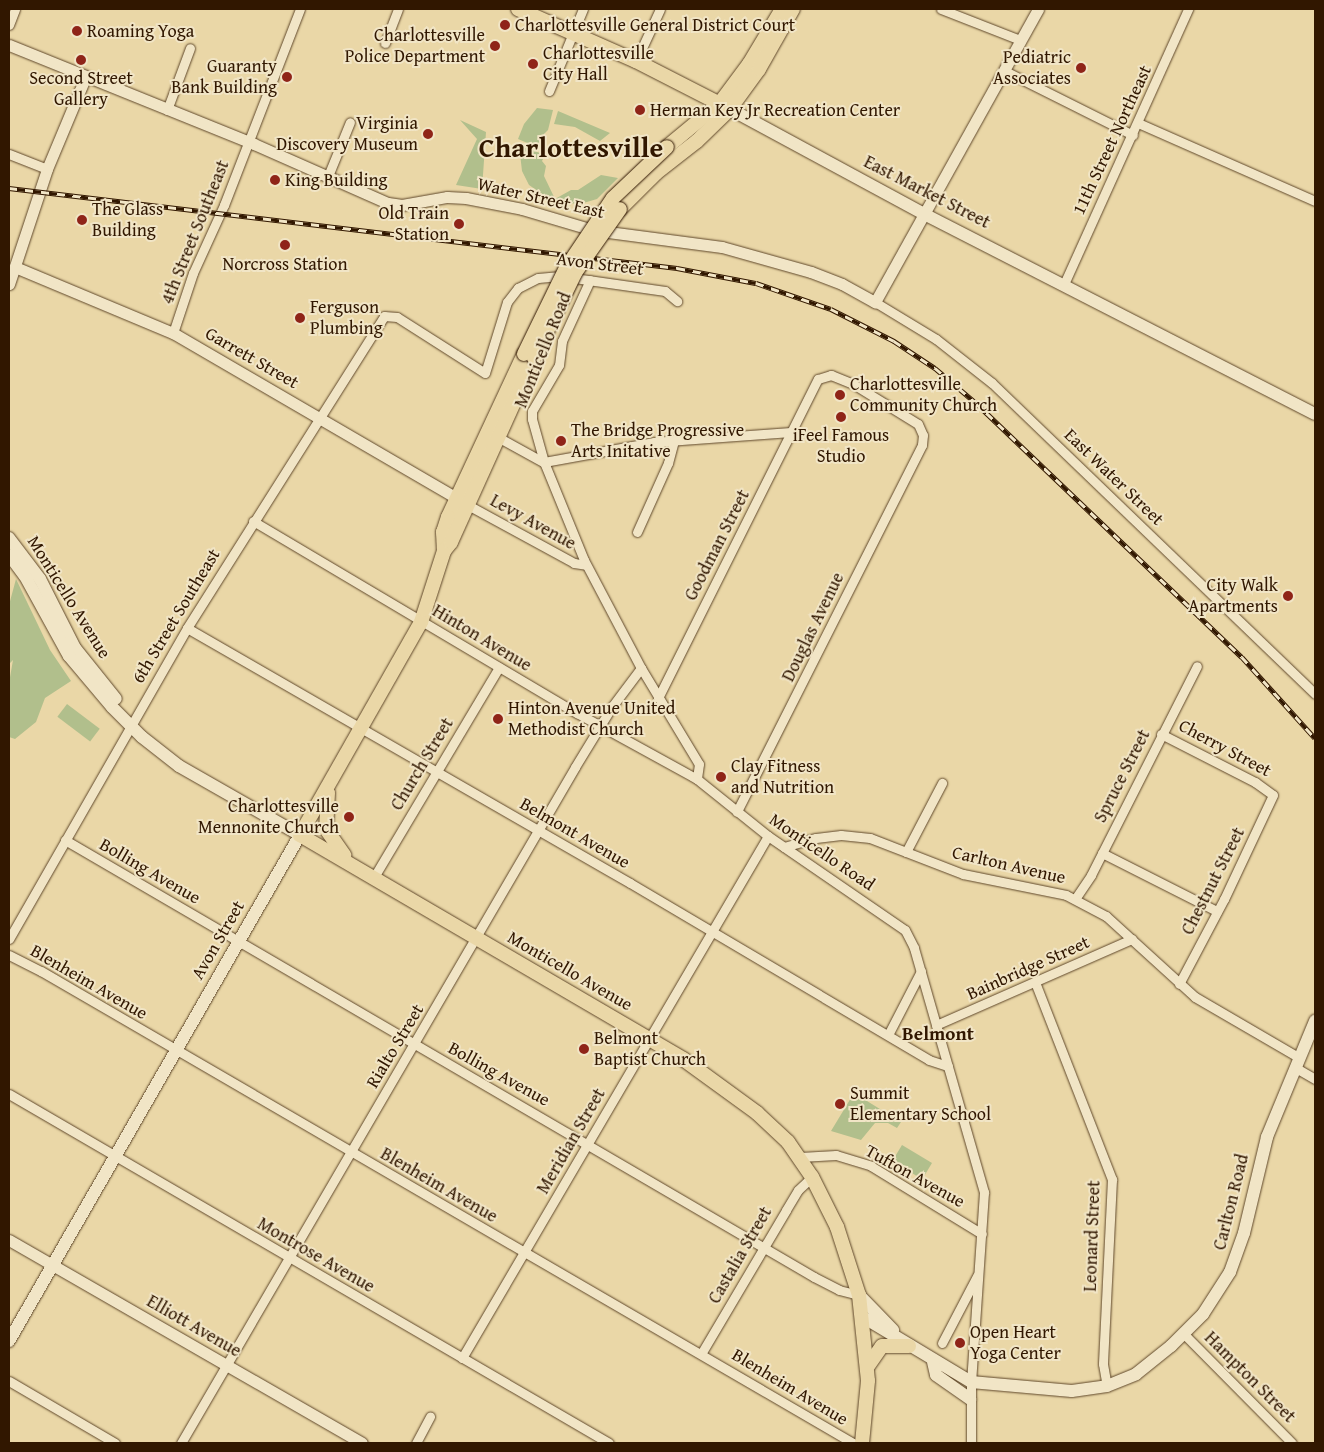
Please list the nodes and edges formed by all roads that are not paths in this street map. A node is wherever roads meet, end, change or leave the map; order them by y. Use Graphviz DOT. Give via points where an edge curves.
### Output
graph roads {
  1 [pos="15,9"];
  2 [pos="300,9"];
  3 [pos="398,9"];
  4 [pos="518,9"];
  5 [pos="582,9"];
  6 [pos="660,9"];
  7 [pos="782,9"];
  8 [pos="793,9"];
  9 [pos="942,9"];
  10 [pos="1038,9"];
  11 [pos="1188,9"];
  12 [pos="9,25"];
  13 [pos="574,32"];
  14 [pos="1020,40"];
  15 [pos="385,43"];
  16 [pos="9,45"];
  17 [pos="190,48"];
  18 [pos="636,61"];
  19 [pos="1005,71"];
  20 [pos="85,78"];
  21 [pos="549,91"];
  22 [pos="725,106"];
  23 [pos="167,110"];
  24 [pos="350,122"];
  25 [pos="1138,123"];
  26 [pos="1133,135"];
  27 [pos="248,142"];
  28 [pos="9,154"];
  29 [pos="47,169"];
  30 [pos="328,176"];
  31 [pos="1315,201"];
  32 [pos="924,214"];
  33 [pos="12,266"];
  34 [pos="590,280"];
  35 [pos="9,284"];
  36 [pos="1064,284"];
  37 [pos="677,301"];
  38 [pos="876,302"];
  39 [pos="384,316"];
  40 [pos="173,333"];
  41 [pos="529,356"];
  42 [pos="805,405"];
  43 [pos="1314,411"];
  44 [pos="319,418"];
  45 [pos="792,432"];
  46 [pos="491,434"];
  47 [pos="674,440"];
  48 [pos="544,462"];
  49 [pos="462,501"];
  50 [pos="254,521"];
  51 [pos="637,532"];
  52 [pos="9,538"];
  53 [pos="9,555"];
  54 [pos="586,565"];
  55 [pos="421,622"];
  56 [pos="186,628"];
  57 [pos="1197,666"];
  58 [pos="498,667"];
  59 [pos="641,668"];
  60 [pos="1315,694"];
  61 [pos="658,698"];
  62 [pos="131,725"];
  63 [pos="600,726"];
  64 [pos="360,730"];
  65 [pos="1162,734"];
  66 [pos="436,772"];
  67 [pos="697,779"];
  68 [pos="332,780"];
  69 [pos="942,783"];
  70 [pos="1272,792"];
  71 [pos="737,812"];
  72 [pos="538,831"];
  73 [pos="300,835"];
  74 [pos="768,836"];
  75 [pos="65,840"];
  76 [pos="784,847"];
  77 [pos="906,852"];
  78 [pos="1102,853"];
  79 [pos="349,862"];
  80 [pos="374,877"];
  81 [pos="1075,898"];
  82 [pos="1217,912"];
  83 [pos="712,932"];
  84 [pos="9,939"];
  85 [pos="476,939"];
  86 [pos="1132,939"];
  87 [pos="238,943"];
  88 [pos="9,955"];
  89 [pos="921,971"];
  90 [pos="1035,982"];
  91 [pos="1179,984"];
  92 [pos="1315,1021"];
  93 [pos="936,1025"];
  94 [pos="888,1035"];
  95 [pos="650,1039"];
  96 [pos="414,1046"];
  97 [pos="176,1051"];
  98 [pos="1298,1063"];
  99 [pos="948,1066"];
  100 [pos="1315,1079"];
  101 [pos="9,1094"];
  102 [pos="588,1145"];
  103 [pos="350,1152"];
  104 [pos="115,1157"];
  105 [pos="800,1157"];
  106 [pos="812,1177"];
  107 [pos="982,1234"];
  108 [pos="9,1240"];
  109 [pos="764,1247"];
  110 [pos="525,1253"];
  111 [pos="289,1259"];
  112 [pos="52,1265"];
  113 [pos="979,1271"];
  114 [pos="859,1295"];
  115 [pos="863,1316"];
  116 [pos="1184,1334"];
  117 [pos="9,1341"];
  118 [pos="942,1343"];
  119 [pos="909,1346"];
  120 [pos="702,1354"];
  121 [pos="462,1358"];
  122 [pos="933,1362"];
  123 [pos="227,1365"];
  124 [pos="867,1366"];
  125 [pos="9,1381"];
  126 [pos="971,1382"];
  127 [pos="1107,1386"];
  128 [pos="970,1399"];
  129 [pos="430,1417"];
  130 [pos="115,1443"];
  131 [pos="181,1443"];
  132 [pos="362,1443"];
  133 [pos="416,1443"];
  134 [pos="609,1443"];
  135 [pos="853,1443"];
  136 [pos="862,1443"];
  137 [pos="972,1443"];
  138 [pos="1292,1443"];
  1 -- 12 [label="street"];
  2 -- 27 [label="street, 4th Street Southeast"];
  3 -- 15 [label="street"];
  4 -- 13 [label="main road, East Market Street"];
  5 -- 13 [label="street"];
  6 -- 18 [label="street"];
  7 -- 22 [label="main road"];
  8 -- 22 [label="main road" via="759,70"];
  9 -- 14 [label="street"];
  10 -- 14 [label="street"];
  11 -- 25 [label="street, 11th Street Northeast"];
  13 -- 18 [label="main road, East Market Street"];
  13 -- 21 [label="street"];
  14 -- 19 [label="street"];
  16 -- 20 [label="street, Water Street East"];
  17 -- 23 [label="street"];
  18 -- 22 [label="main road, East Market Street"];
  19 -- 26 [label="street"];
  19 -- 32 [label="street"];
  20 -- 23 [label="street, Water Street East"];
  20 -- 29 [label="street"];
  22 -- 32 [label="main road, East Market Street"];
  22 -- 41 [label="main road, bridge" via="682,152 636,191 591,246"];
  22 -- 41 [label="main road, bridge" via="667,147 613,198 566,268"];
  23 -- 27 [label="street, Water Street East"];
  24 -- 30 [label="street"];
  25 -- 26 [label="street, 11th Street Northeast"];
  25 -- 31 [label="street"];
  26 -- 36 [label="street, 11th Street Northeast"];
  27 -- 30 [label="street, Water Street East"];
  27 -- 40 [label="street, 4th Street Southeast"];
  28 -- 29 [label="street"];
  29 -- 33 [label="street"];
  30 -- 38 [label="street, Water Street East" via="396,204 466,198 522,209 586,228 756,254 842,284"];
  32 -- 36 [label="main road, East Market Street"];
  32 -- 38 [label="street"];
  33 -- 35 [label="street"];
  33 -- 40 [label="street, Garrett Street"];
  34 -- 37 [label="street, Avon Street" via="665,291"];
  34 -- 39 [label="street, Avon Street" via="549,276 518,288 502,314 485,373 396,317"];
  34 -- 48 [label="street, Monticello Road" via="562,342 559,365 532,411"];
  36 -- 43 [label="main road, East Market Street"];
  38 -- 60 [label="street, East Water Street" via="936,339 992,383"];
  39 -- 44 [label="street, 6th Street Southeast"];
  40 -- 44 [label="street, Garrett Street"];
  41 -- 46 [label="main road, Avon Street"];
  42 -- 45 [label="street, Goodman Street"];
  42 -- 71 [label="street, Douglas Avenue" via="822,376 831,375 853,384 918,424 924,437"];
  44 -- 49 [label="street, Garrett Street"];
  44 -- 50 [label="street, 6th Street Southeast"];
  45 -- 47 [label="street"];
  45 -- 61 [label="street, Goodman Street"];
  46 -- 48 [label="street"];
  46 -- 49 [label="main road, Avon Street"];
  47 -- 48 [label="street"];
  47 -- 51 [label="street" via="668,463"];
  48 -- 54 [label="street, Monticello Road"];
  49 -- 54 [label="street, Levy Avenue" via="574,564"];
  49 -- 55 [label="main road, Avon Street" via="451,542 444,550"];
  50 -- 55 [label="street, Hinton Avenue"];
  50 -- 56 [label="street, 6th Street Southeast"];
  52 -- 62 [label="main road, Monticello Avenue" via="45,587 75,648 118,702"];
  53 -- 62 [label="main road, Monticello Avenue" via="25,576 69,656"];
  54 -- 59 [label="street, Monticello Road"];
  55 -- 58 [label="street, Hinton Avenue"];
  55 -- 64 [label="main road, Avon Street"];
  56 -- 62 [label="street, 6th Street Southeast"];
  56 -- 64 [label="street, Belmont Avenue"];
  57 -- 65 [label="street, Spruce Street"];
  58 -- 63 [label="street, Hinton Avenue"];
  58 -- 66 [label="street, Church Street"];
  59 -- 61 [label="street, Monticello Road"];
  59 -- 63 [label="street, Rialto Street"];
  61 -- 67 [label="street, Monticello Road" via="699,764"];
  62 -- 73 [label="main road, Monticello Avenue" via="179,766"];
  62 -- 75 [label="street, 6th Street Southeast"];
  63 -- 67 [label="street, Hinton Avenue"];
  63 -- 72 [label="street, Rialto Street"];
  64 -- 66 [label="street, Belmont Avenue"];
  64 -- 68 [label="main road, Avon Street"];
  65 -- 70 [label="street, Cherry Street"];
  65 -- 78 [label="street, Spruce Street"];
  66 -- 72 [label="street, Belmont Avenue"];
  66 -- 80 [label="street, Church Street"];
  67 -- 71 [label="street, Monticello Road"];
  68 -- 73 [label="main road, Avon Street"];
  68 -- 79 [label="main road" via="325,806 326,829"];
  69 -- 77 [label="street"];
  70 -- 82 [label="street, Chestnut Street"];
  71 -- 74 [label="street, Monticello Road"];
  72 -- 83 [label="street, Belmont Avenue"];
  72 -- 85 [label="street, Rialto Street"];
  73 -- 79 [label="main road, Monticello Avenue"];
  73 -- 87 [label="main road, Avon Street"];
  74 -- 76 [label="street, Monticello Road"];
  74 -- 83 [label="street, Meridian Street"];
  75 -- 84 [label="street, 6th Street Southeast"];
  75 -- 87 [label="street, Bolling Avenue"];
  76 -- 77 [label="street, Carlton Avenue" via="816,838 856,836 878,840"];
  76 -- 89 [label="street, Monticello Road" via="896,921 910,938"];
  77 -- 81 [label="street, Carlton Avenue" via="963,874 1048,889"];
  78 -- 81 [label="street, Spruce Street"];
  78 -- 82 [label="street"];
  79 -- 80 [label="main road, Monticello Avenue"];
  80 -- 85 [label="main road, Monticello Avenue"];
  81 -- 86 [label="street, Carlton Avenue" via="1106,916"];
  82 -- 91 [label="street, Chestnut Street"];
  83 -- 94 [label="street, Belmont Avenue"];
  83 -- 95 [label="street, Meridian Street"];
  85 -- 95 [label="main road, Monticello Avenue"];
  85 -- 96 [label="street, Rialto Street"];
  86 -- 90 [label="street, Bainbridge Street"];
  86 -- 91 [label="street, Carlton Avenue"];
  87 -- 96 [label="street, Bolling Avenue"];
  87 -- 97 [label="main road, Avon Street"];
  88 -- 97 [label="street, Blenheim Avenue"];
  89 -- 93 [label="street, Monticello Road"];
  89 -- 94 [label="street"];
  90 -- 93 [label="street, Bainbridge Street"];
  90 -- 127 [label="street, Leonard Street" via="1112,1179 1103,1364"];
  91 -- 98 [label="street, Carlton Avenue"];
  92 -- 98 [label="main road, Carlton Road"];
  93 -- 99 [label="street, Monticello Road"];
  94 -- 99 [label="street, Belmont Avenue" via="928,1060"];
  95 -- 102 [label="street, Meridian Street"];
  95 -- 105 [label="main road, Monticello Avenue" via="706,1075 757,1114 779,1132"];
  96 -- 102 [label="street, Bolling Avenue"];
  96 -- 103 [label="street, Rialto Street"];
  97 -- 103 [label="street, Blenheim Avenue"];
  97 -- 104 [label="main road, Avon Street"];
  98 -- 100 [label="street, Carlton Avenue"];
  98 -- 116 [label="main road, Carlton Road" via="1260,1158 1244,1233 1230,1272 1213,1302"];
  99 -- 107 [label="street, Monticello Road" via="982,1181"];
  101 -- 104 [label="street, Montrose Avenue"];
  102 -- 109 [label="street, Bolling Avenue"];
  102 -- 110 [label="street, Meridian Street"];
  103 -- 110 [label="street, Blenheim Avenue"];
  103 -- 111 [label="street, Rialto Street"];
  104 -- 111 [label="street, Montrose Avenue"];
  104 -- 112 [label="main road, Avon Street"];
  105 -- 106 [label="main road, Monticello Avenue"];
  105 -- 107 [label="street, Tufton Avenue" via="836,1155 870,1166"];
  106 -- 109 [label="street, Castalia Street" via="798,1190"];
  106 -- 114 [label="main road, Monticello Avenue" via="837,1226"];
  107 -- 113 [label="street, Monticello Road"];
  108 -- 112 [label="street, Elliott Avenue"];
  109 -- 114 [label="street, Bolling Avenue" via="839,1290"];
  109 -- 120 [label="street, Castalia Street"];
  110 -- 120 [label="street, Blenheim Avenue"];
  110 -- 121 [label="street, Meridian Street"];
  111 -- 121 [label="street, Montrose Avenue"];
  111 -- 123 [label="street, Rialto Street"];
  112 -- 117 [label="main road, Avon Street"];
  112 -- 123 [label="street, Elliott Avenue"];
  113 -- 118 [label="street"];
  113 -- 126 [label="street, Monticello Road"];
  114 -- 115 [label="main road, Monticello Avenue"];
  114 -- 119 [label="main road, Bolling Avenue"];
  115 -- 119 [label="main road, Bolling Avenue"];
  115 -- 124 [label="main road, Monticello Avenue"];
  116 -- 127 [label="main road, Carlton Road" via="1150,1365"];
  116 -- 138 [label="street, Hampton Street"];
  119 -- 122 [label="main road, Bolling Avenue"];
  119 -- 124 [label="main road" via="882,1346"];
  120 -- 135 [label="street, Blenheim Avenue"];
  121 -- 134 [label="street, Montrose Avenue"];
  122 -- 126 [label="main road, Bolling Avenue"];
  122 -- 128 [label="main road" via="936,1375"];
  123 -- 131 [label="street, Rialto Street"];
  123 -- 132 [label="street, Elliott Avenue"];
  124 -- 136 [label="main road, Monticello Avenue"];
  125 -- 130 [label="street"];
  126 -- 127 [label="main road, Carlton Road" via="1072,1391"];
  126 -- 128 [label="street, Monticello Road"];
  128 -- 137 [label="street, Monticello Road"];
  129 -- 133 [label="street"];
}
